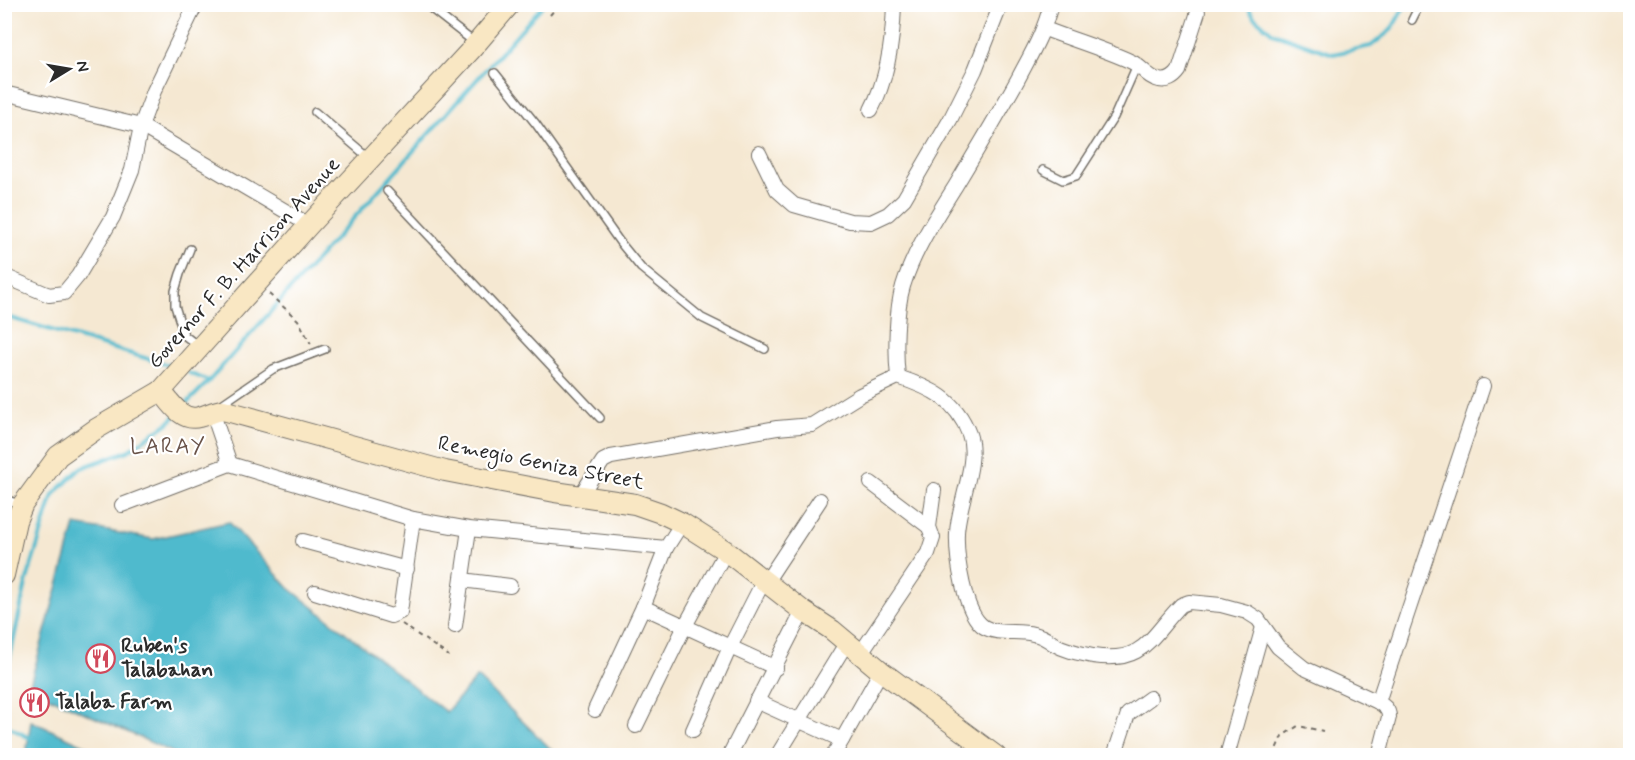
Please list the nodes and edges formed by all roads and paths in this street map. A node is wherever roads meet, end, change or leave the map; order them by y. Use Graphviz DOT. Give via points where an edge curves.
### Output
graph roads {
  1 [pos="196,4"];
  2 [pos="424,4"];
  3 [pos="510,4"];
  4 [pos="559,4"];
  5 [pos="894,4"];
  6 [pos="1001,4"];
  7 [pos="1051,4"];
  8 [pos="1420,4"];
  9 [pos="1198,12"];
  10 [pos="550,15"];
  11 [pos="1412,20"];
  12 [pos="1045,28"];
  13 [pos="476,43"];
  14 [pos="1137,65"];
  15 [pos="495,73"];
  16 [pos="4,93"];
  17 [pos="871,110"];
  18 [pos="315,112"];
  19 [pos="141,126"];
  20 [pos="759,153"];
  21 [pos="370,159"];
  22 [pos="1043,170"];
  23 [pos="387,191"];
  24 [pos="309,225"];
  25 [pos="190,249"];
  26 [pos="4,276"];
  27 [pos="261,287"];
  28 [pos="200,347"];
  29 [pos="325,349"];
  30 [pos="765,349"];
  31 [pos="315,352"];
  32 [pos="898,376"];
  33 [pos="1483,386"];
  34 [pos="173,404"];
  35 [pos="212,411"];
  36 [pos="600,418"];
  37 [pos="230,464"];
  38 [pos="871,483"];
  39 [pos="934,490"];
  40 [pos="580,496"];
  41 [pos="820,501"];
  42 [pos="122,506"];
  43 [pos="13,511"];
  44 [pos="413,519"];
  45 [pos="682,523"];
  46 [pos="929,527"];
  47 [pos="469,529"];
  48 [pos="303,541"];
  49 [pos="666,548"];
  50 [pos="726,551"];
  51 [pos="407,569"];
  52 [pos="4,575"];
  53 [pos="462,580"];
  54 [pos="765,581"];
  55 [pos="510,586"];
  56 [pos="315,592"];
  57 [pos="643,607"];
  58 [pos="803,611"];
  59 [pos="396,615"];
  60 [pos="455,626"];
  61 [pos="685,626"];
  62 [pos="1263,627"];
  63 [pos="730,648"];
  64 [pos="854,648"];
  65 [pos="449,656"];
  66 [pos="776,668"];
  67 [pos="880,671"];
  68 [pos="1150,698"];
  69 [pos="756,701"];
  70 [pos="1378,702"];
  71 [pos="595,710"];
  72 [pos="798,720"];
  73 [pos="636,726"];
  74 [pos="693,730"];
  75 [pos="1323,731"];
  76 [pos="842,740"];
  77 [pos="729,756"];
  78 [pos="777,756"];
  79 [pos="833,756"];
  80 [pos="996,756"];
  81 [pos="1114,756"];
  82 [pos="1227,756"];
  83 [pos="1274,756"];
  84 [pos="1379,756"];
  1 -- 19 [label="street"];
  2 -- 13 [label="lane"];
  3 -- 13 [label="street, Governor F. B. Harrison Avenue"];
  4 -- 10 [label="path"];
  5 -- 17 [label="street" via="893,38"];
  6 -- 20 [label="street" via="950,120 904,200 888,214 871,222 850,222 794,205 777,190"];
  7 -- 12 [label="street"];
  8 -- 11 [label="lane"];
  9 -- 14 [label="street" via="1174,77 1160,80"];
  12 -- 14 [label="street"];
  12 -- 32 [label="street" via="991,129 928,230 909,270 899,307"];
  13 -- 21 [label="street, Governor F. B. Harrison Avenue"];
  14 -- 22 [label="lane" via="1114,117 1076,176 1063,180"];
  15 -- 30 [label="lane" via="640,268 702,318"];
  16 -- 19 [label="street"];
  18 -- 21 [label="lane"];
  19 -- 24 [label="street"];
  19 -- 26 [label="street" via="132,170 113,217 64,293 49,295"];
  21 -- 24 [label="street, Governor F. B. Harrison Avenue"];
  23 -- 36 [label="lane"];
  24 -- 27 [label="street, Governor F. B. Harrison Avenue"];
  25 -- 28 [label="lane" via="175,291 175,306 183,335"];
  27 -- 28 [label="street, Governor F. B. Harrison Avenue"];
  27 -- 31 [label="path" via="298,321"];
  28 -- 34 [label="street, Governor F. B. Harrison Avenue"];
  29 -- 31 [label="lane"];
  31 -- 35 [label="lane" via="273,369"];
  32 -- 40 [label="street" via="812,425 611,457 603,461"];
  32 -- 62 [label="street" via="941,395 970,438 971,456 957,533 967,601 978,622 986,628 1033,633 1074,652 1119,658 1145,645 1181,605 1189,602 1236,607"];
  33 -- 70 [label="street"];
  34 -- 35 [label="street, Remegio Geniza Street" via="196,418"];
  34 -- 43 [label="street, Governor F. B. Harrison Avenue" via="96,429 58,456"];
  35 -- 37 [label="street"];
  35 -- 40 [label="street, Remegio Geniza Street" via="235,413 445,471"];
  37 -- 42 [label="street"];
  37 -- 44 [label="street"];
  38 -- 46 [label="street"];
  39 -- 46 [label="street"];
  40 -- 45 [label="street, Remegio Geniza Street" via="635,504"];
  41 -- 54 [label="street"];
  43 -- 52 [label="street, Governor F. B. Harrison Avenue"];
  44 -- 47 [label="street"];
  44 -- 51 [label="street"];
  45 -- 49 [label="street"];
  45 -- 50 [label="street, Remegio Geniza Street"];
  46 -- 64 [label="street" via="933,538 928,553"];
  47 -- 49 [label="street"];
  47 -- 53 [label="street"];
  48 -- 51 [label="street"];
  49 -- 57 [label="street"];
  50 -- 54 [label="street, Remegio Geniza Street"];
  50 -- 61 [label="street"];
  51 -- 59 [label="street" via="400,612"];
  53 -- 55 [label="street"];
  53 -- 60 [label="street"];
  54 -- 58 [label="street, Remegio Geniza Street"];
  54 -- 63 [label="street"];
  56 -- 59 [label="street"];
  57 -- 61 [label="street"];
  57 -- 71 [label="street"];
  58 -- 64 [label="street, Remegio Geniza Street"];
  58 -- 66 [label="street"];
  59 -- 65 [label="path" via="404,626"];
  61 -- 63 [label="street"];
  61 -- 73 [label="street"];
  62 -- 70 [label="street" via="1278,647 1304,669"];
  62 -- 82 [label="street"];
  63 -- 66 [label="street"];
  63 -- 74 [label="street"];
  64 -- 67 [label="street, Remegio Geniza Street"];
  64 -- 72 [label="street"];
  66 -- 69 [label="street"];
  67 -- 76 [label="street"];
  67 -- 80 [label="street, Remegio Geniza Street"];
  68 -- 81 [label="street" via="1128,714"];
  69 -- 72 [label="street"];
  69 -- 77 [label="street"];
  70 -- 84 [label="street" via="1389,712"];
  72 -- 76 [label="street"];
  72 -- 78 [label="street"];
  75 -- 83 [label="path" via="1298,726 1282,736"];
  76 -- 79 [label="street"];
}
